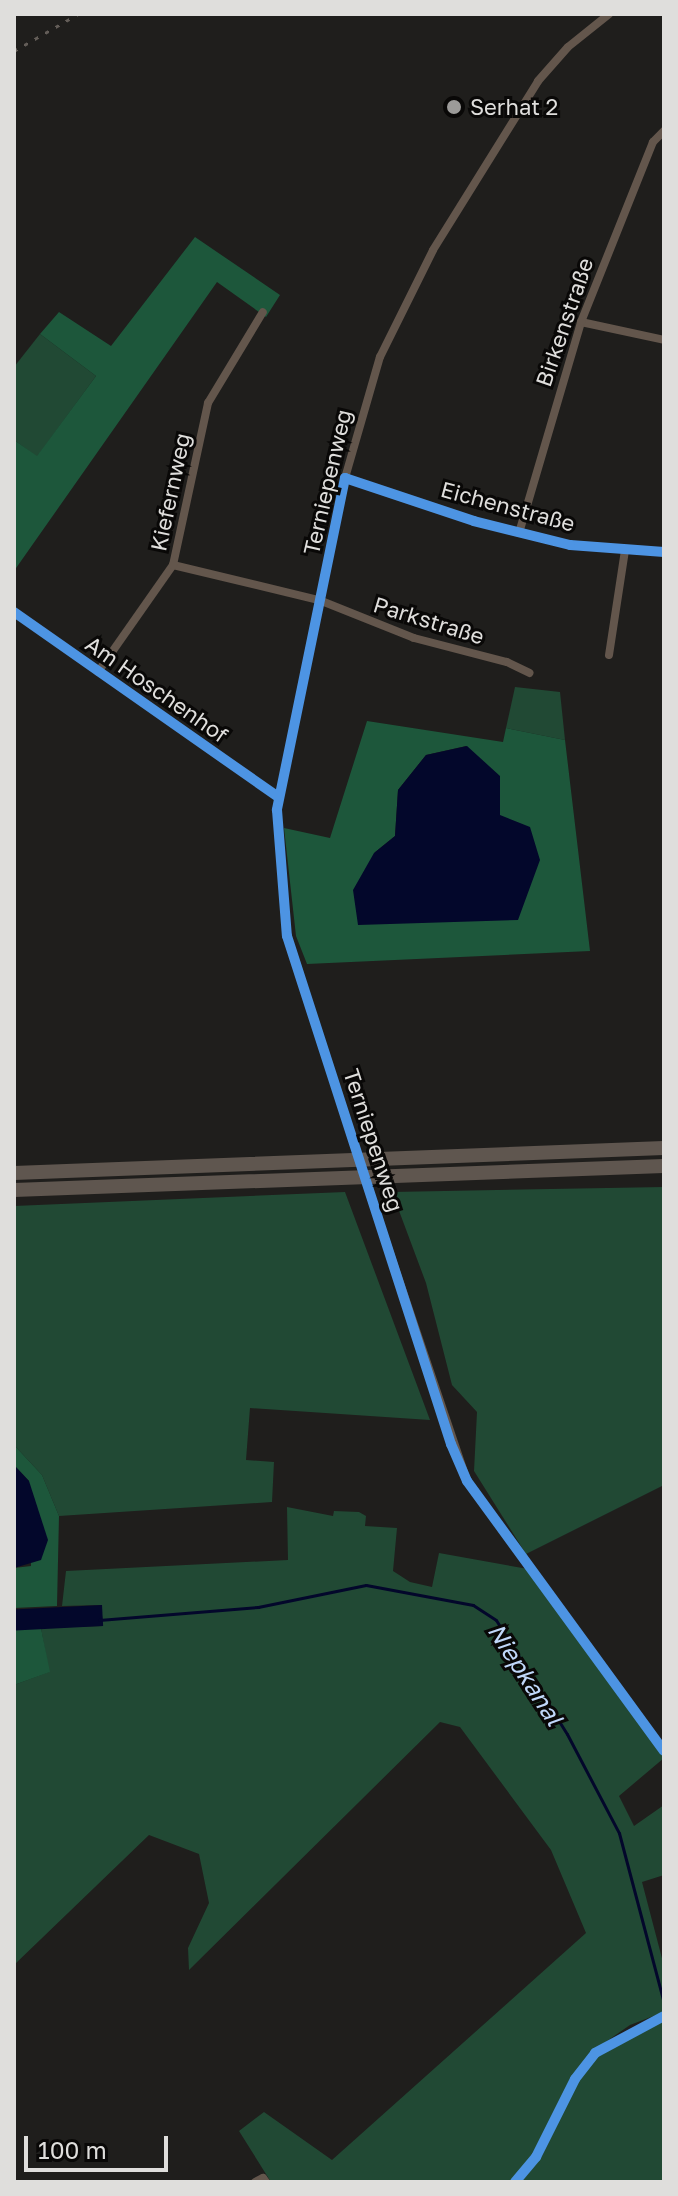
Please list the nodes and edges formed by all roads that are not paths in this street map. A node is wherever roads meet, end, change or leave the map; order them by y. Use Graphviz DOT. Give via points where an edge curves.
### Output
graph roads {
  1 [pos="609,14"];
  2 [pos="664,131"];
  3 [pos="263,312"];
  4 [pos="581,322"];
  5 [pos="664,340"];
  6 [pos="345,478"];
  7 [pos="519,533"];
  8 [pos="625,551"];
  9 [pos="664,552"];
  10 [pos="173,565"];
  11 [pos="319,600"];
  12 [pos="14,612"];
  13 [pos="609,655"];
  14 [pos="98,672"];
  15 [pos="530,673"];
  16 [pos="278,797"];
  17 [pos="664,1148"];
  18 [pos="664,1166"];
  19 [pos="14,1173"];
  20 [pos="14,1190"];
  21 [pos="664,1751"];
  22 [pos="664,2016"];
  23 [pos="255,2182"];
  24 [pos="266,2182"];
  25 [pos="515,2182"];
  1 -- 6 [label="street, Terniepenweg" via="568,47 538,81 433,250 380,357"];
  2 -- 4 [label="street, Birkenstraße" via="642,167"];
  3 -- 10 [label="street, Kiefernweg" via="208,403"];
  4 -- 5 [label="street"];
  4 -- 7 [label="street, Birkenstraße"];
  6 -- 7 [label="street, Eichenstraße"];
  6 -- 11 [label="street, Terniepenweg"];
  7 -- 8 [label="street, Eichenstraße"];
  8 -- 9 [label="street, Eichenstraße"];
  8 -- 13 [label="street"];
  10 -- 11 [label="street, Parkstraße"];
  10 -- 14 [label="street, Kiefernweg"];
  11 -- 15 [label="street, Parkstraße" via="414,638"];
  11 -- 16 [label="street, Terniepenweg"];
  12 -- 14 [label="street, Am Hoschenhof"];
  14 -- 16 [label="street, Am Hoschenhof"];
  16 -- 21 [label="street, Terniepenweg, bridge" via="287,936 467,1481"];
  17 -- 19 [label="highway"];
  18 -- 20 [label="highway"];
  22 -- 25 [label="street" via="595,2053 575,2079 536,2157"];
  23 -- 24 [label="street"];
}
